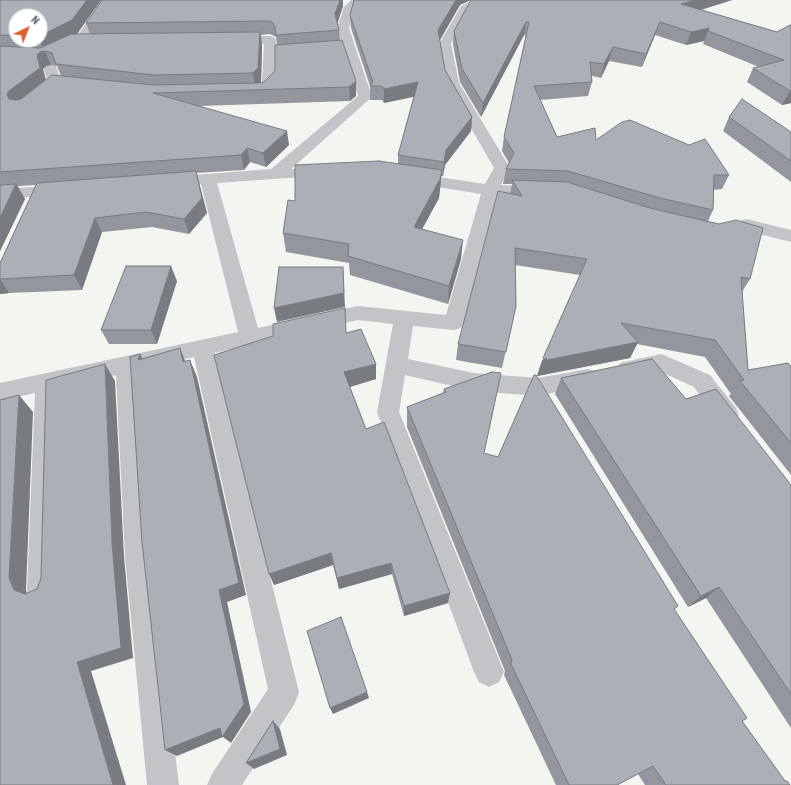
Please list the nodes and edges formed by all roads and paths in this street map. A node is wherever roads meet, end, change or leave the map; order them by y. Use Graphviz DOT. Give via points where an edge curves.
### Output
graph roads {
  1 [pos="108,0"];
  2 [pos="484,0"];
  3 [pos="351,1"];
  4 [pos="223,40"];
  5 [pos="74,42"];
  6 [pos="97,42"];
  7 [pos="350,48"];
  8 [pos="334,50"];
  9 [pos="286,53"];
  10 [pos="0,54"];
  11 [pos="270,54"];
  12 [pos="46,56"];
  13 [pos="55,83"];
  14 [pos="71,85"];
  15 [pos="236,93"];
  16 [pos="28,105"];
  17 [pos="343,170"];
  18 [pos="275,174"];
  19 [pos="396,176"];
  20 [pos="208,179"];
  21 [pos="154,183"];
  22 [pos="77,189"];
  23 [pos="490,190"];
  24 [pos="556,192"];
  25 [pos="0,194"];
  26 [pos="718,232"];
  27 [pos="791,236"];
  28 [pos="404,318"];
  29 [pos="250,337"];
  30 [pos="202,348"];
  31 [pos="126,364"];
  32 [pos="396,365"];
  33 [pos="46,382"];
  34 [pos="0,392"];
  35 [pos="739,430"];
  36 [pos="41,590"];
  37 [pos="489,672"];
  38 [pos="163,785"];
  39 [pos="223,785"];
  1 -- 5 [label="street" via="82,38"];
  2 -- 23 [label="street" via="465,8 445,44 452,83 502,168"];
  3 -- 7 [label="street" via="343,28"];
  4 -- 11 [label="street" via="270,40"];
  5 -- 6 [label="street"];
  5 -- 12 [label="street"];
  7 -- 8 [label="street"];
  7 -- 18 [label="street" via="366,97"];
  9 -- 11 [label="street"];
  10 -- 12 [label="street"];
  11 -- 15 [label="street" via="269,84 260,92"];
  12 -- 13 [label="street"];
  13 -- 14 [label="street"];
  13 -- 16 [label="street"];
  17 -- 18 [label="street"];
  18 -- 20 [label="street"];
  19 -- 23 [label="street"];
  20 -- 21 [label="street"];
  20 -- 29 [label="street"];
  22 -- 25 [label="street" via="35,198"];
  23 -- 24 [label="street"];
  23 -- 28 [label="street" via="454,323"];
  26 -- 27 [label="street" via="747,224"];
  28 -- 29 [label="street" via="358,313"];
  28 -- 32 [label="street"];
  29 -- 30 [label="street"];
  30 -- 31 [label="street"];
  30 -- 39 [label="street" via="284,692"];
  31 -- 33 [label="street"];
  31 -- 38 [label="street" via="138,556"];
  32 -- 35 [label="street" via="544,397 661,362 702,381"];
  32 -- 37 [label="street" via="388,412"];
  33 -- 34 [label="street"];
  33 -- 36 [label="street"];
}
